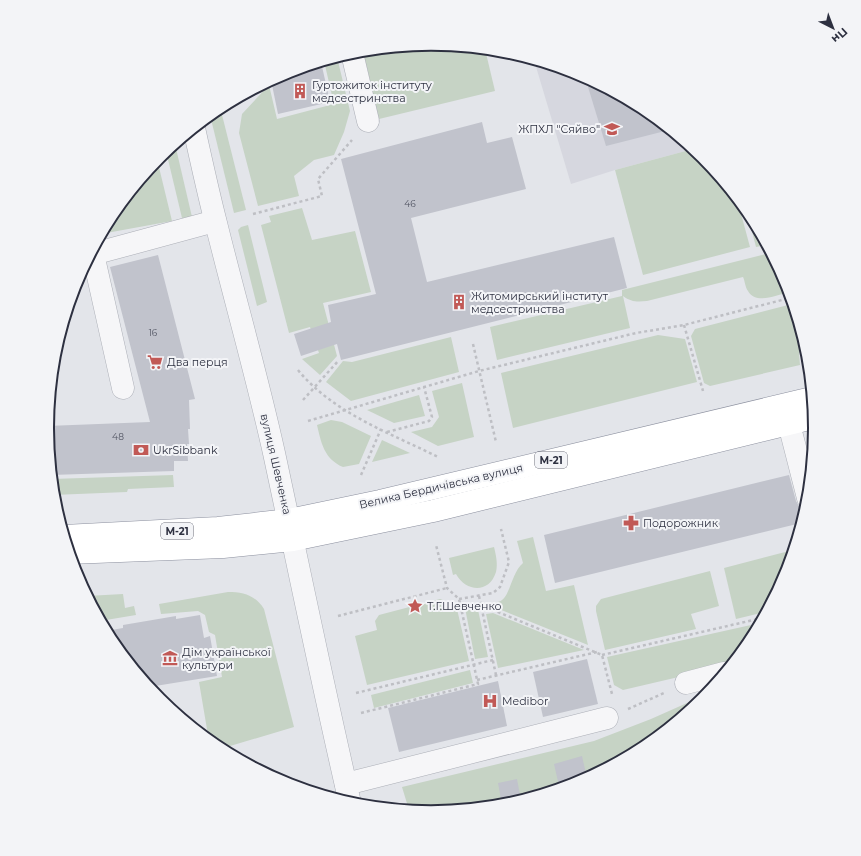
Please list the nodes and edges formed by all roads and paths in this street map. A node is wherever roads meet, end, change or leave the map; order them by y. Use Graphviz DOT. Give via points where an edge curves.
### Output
graph roads {
  1 [pos="354,59"];
  2 [pos="368,122"];
  3 [pos="195,134"];
  4 [pos="253,214"];
  5 [pos="215,222"];
  6 [pos="96,253"];
  7 [pos="93,259"];
  8 [pos="784,299"];
  9 [pos="684,325"];
  10 [pos="473,344"];
  11 [pos="339,360"];
  12 [pos="298,370"];
  13 [pos="480,371"];
  14 [pos="315,387"];
  15 [pos="424,387"];
  16 [pos="123,388"];
  17 [pos="703,391"];
  18 [pos="807,399"];
  19 [pos="303,400"];
  20 [pos="345,410"];
  21 [pos="808,420"];
  22 [pos="308,421"];
  23 [pos="789,424"];
  24 [pos="380,428"];
  25 [pos="387,432"];
  26 [pos="496,442"];
  27 [pos="438,457"];
  28 [pos="361,475"];
  29 [pos="803,480"];
  30 [pos="501,529"];
  31 [pos="291,530"];
  32 [pos="69,536"];
  33 [pos="436,545"];
  34 [pos="76,554"];
  35 [pos="447,588"];
  36 [pos="479,596"];
  37 [pos="459,599"];
  38 [pos="481,605"];
  39 [pos="338,616"];
  40 [pos="755,619"];
  41 [pos="597,652"];
  42 [pos="602,654"];
  43 [pos="493,660"];
  44 [pos="473,664"];
  45 [pos="496,675"];
  46 [pos="716,675"];
  47 [pos="477,680"];
  48 [pos="686,682"];
  49 [pos="356,694"];
  50 [pos="361,713"];
  51 [pos="613,716"];
  52 [pos="348,793"];
  1 -- 2 [label="street"];
  2 -- 4 [label="path" via="318,179 322,196"];
  3 -- 5 [label="street, вулиця Шевченка"];
  5 -- 6 [label="street"];
  5 -- 31 [label="street, вулиця Шевченка" via="260,394"];
  7 -- 16 [label="street"];
  8 -- 9 [label="path"];
  9 -- 13 [label="path" via="636,333"];
  9 -- 17 [label="path"];
  10 -- 13 [label="path"];
  11 -- 14 [label="path"];
  12 -- 14 [label="path"];
  13 -- 15 [label="path"];
  13 -- 26 [label="path"];
  14 -- 19 [label="path"];
  14 -- 20 [label="path"];
  15 -- 20 [label="path"];
  15 -- 25 [label="path" via="432,417 429,422"];
  18 -- 31 [label="highway, Велика Бердичівська вулиця / М-21" via="380,501"];
  20 -- 22 [label="path"];
  20 -- 24 [label="path"];
  21 -- 23 [label="highway, Велика Бердичівська вулиця / М-21"];
  23 -- 29 [label="street"];
  23 -- 31 [label="highway, Велика Бердичівська вулиця / М-21" via="432,511"];
  24 -- 25 [label="path"];
  24 -- 28 [label="path"];
  25 -- 27 [label="path"];
  30 -- 36 [label="path" via="509,562 500,586 493,593"];
  31 -- 32 [label="highway, Велика Бердичівська вулиця / М-21" via="218,528"];
  31 -- 34 [label="highway, Велика Бердичівська вулиця / М-21" via="223,547"];
  31 -- 52 [label="street, вулиця Шевченка"];
  33 -- 35 [label="path"];
  35 -- 37 [label="path"];
  35 -- 39 [label="path"];
  36 -- 37 [label="path"];
  36 -- 38 [label="path"];
  37 -- 44 [label="path"];
  38 -- 41 [label="path"];
  38 -- 43 [label="path"];
  40 -- 42 [label="path"];
  41 -- 42 [label="path"];
  41 -- 45 [label="path"];
  42 -- 51 [label="path"];
  43 -- 44 [label="path"];
  43 -- 45 [label="path"];
  44 -- 47 [label="path"];
  44 -- 49 [label="path"];
  45 -- 47 [label="path"];
  46 -- 48 [label="street"];
  47 -- 50 [label="path" via="478,684"];
  48 -- 51 [label="path"];
  51 -- 52 [label="street"];
}
